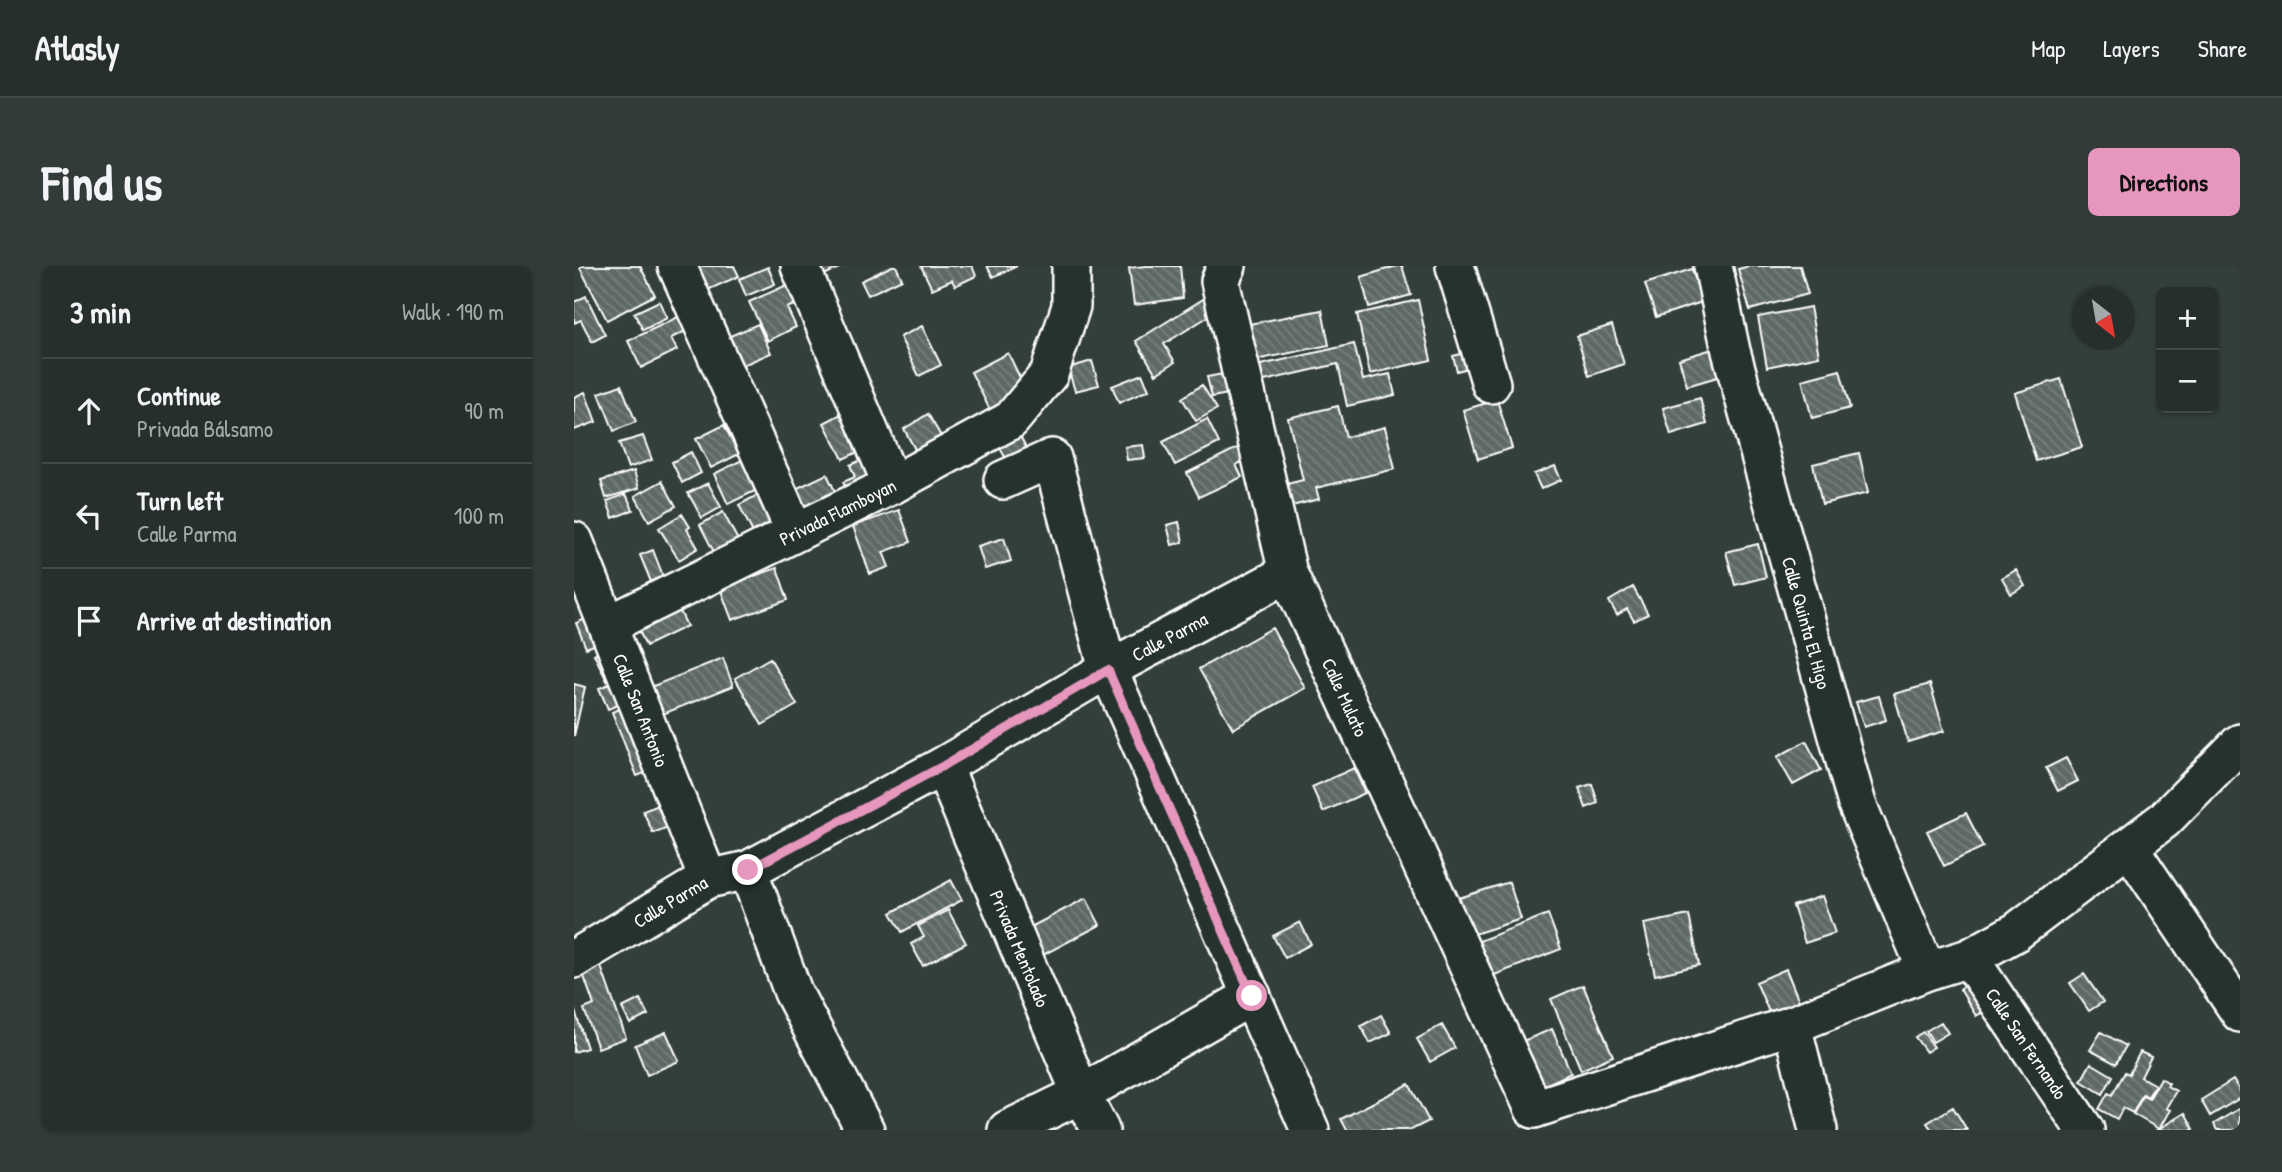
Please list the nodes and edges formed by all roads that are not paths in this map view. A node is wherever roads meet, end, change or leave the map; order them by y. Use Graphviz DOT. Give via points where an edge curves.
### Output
graph roads {
  1 [pos="677,266"];
  2 [pos="800,266"];
  3 [pos="1071,266"];
  4 [pos="1227,266"];
  5 [pos="1455,266"];
  6 [pos="1713,266"];
  7 [pos="1491,384"];
  8 [pos="1003,480"];
  9 [pos="891,485"];
  10 [pos="795,532"];
  11 [pos="574,541"];
  12 [pos="1288,573"];
  13 [pos="608,625"];
  14 [pos="1108,670"];
  15 [pos="2240,743"];
  16 [pos="943,766"];
  17 [pos="2129,846"];
  18 [pos="748,870"];
  19 [pos="708,879"];
  20 [pos="1969,958"];
  21 [pos="574,959"];
  22 [pos="1927,971"];
  23 [pos="1252,996"];
  24 [pos="2240,1013"];
  25 [pos="1792,1025"];
  26 [pos="1081,1094"];
  27 [pos="1525,1119"];
  28 [pos="865,1130"];
  29 [pos="1007,1130"];
  30 [pos="1100,1130"];
  31 [pos="1310,1130"];
  32 [pos="1818,1130"];
  33 [pos="2085,1130"];
  1 -- 10 [label="street"];
  2 -- 9 [label="street"];
  3 -- 9 [label="street, Privada Flamboyan" via="1071,306 1049,374 1011,420"];
  4 -- 12 [label="street, Calle Mulato" via="1220,281"];
  5 -- 7 [label="street"];
  6 -- 22 [label="street, Calle Quinta El Higo" via="1731,351 1857,804"];
  8 -- 14 [label="street" via="1052,458"];
  9 -- 10 [label="street, Privada Flamboyan"];
  10 -- 13 [label="street, Privada Flamboyan"];
  11 -- 13 [label="street, Calle San Antonio"];
  12 -- 14 [label="street, Calle Parma"];
  12 -- 27 [label="street, Calle Mulato"];
  13 -- 19 [label="street, Calle San Antonio"];
  14 -- 16 [label="street, Calle Parma"];
  14 -- 23 [label="street"];
  15 -- 17 [label="street" via="2164,820"];
  16 -- 18 [label="street, Calle Parma"];
  16 -- 26 [label="street, Privada Mentolado"];
  17 -- 20 [label="street" via="2017,932"];
  17 -- 24 [label="street"];
  18 -- 19 [label="street, Calle Parma"];
  18 -- 28 [label="street" via="793,992"];
  19 -- 21 [label="street, Calle Parma"];
  20 -- 22 [label="street"];
  20 -- 33 [label="street, Calle San Fernando"];
  22 -- 25 [label="street"];
  23 -- 26 [label="street"];
  23 -- 31 [label="street"];
  25 -- 27 [label="street"];
  25 -- 32 [label="street"];
  26 -- 29 [label="street"];
  26 -- 30 [label="street, Privada Mentolado"];
}
